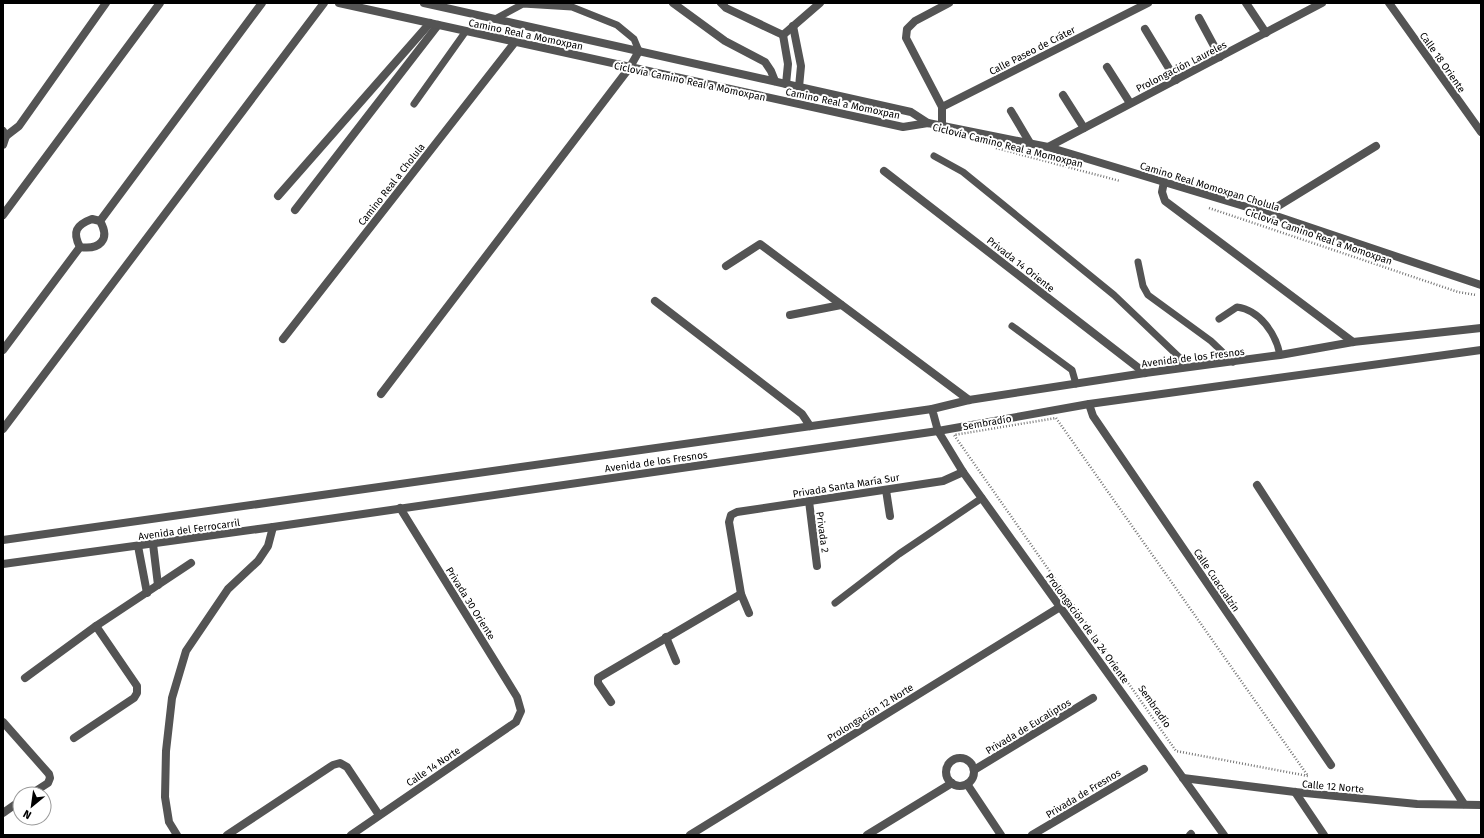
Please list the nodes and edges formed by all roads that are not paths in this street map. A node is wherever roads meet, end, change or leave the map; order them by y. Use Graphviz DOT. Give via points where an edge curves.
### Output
graph roads {
  1 [pos="106,3"];
  2 [pos="160,3"];
  3 [pos="262,3"];
  4 [pos="324,3"];
  5 [pos="339,3"];
  6 [pos="424,3"];
  7 [pos="673,3"];
  8 [pos="721,3"];
  9 [pos="820,3"];
  10 [pos="949,3"];
  11 [pos="1148,3"];
  12 [pos="1246,3"];
  13 [pos="1322,3"];
  14 [pos="1389,3"];
  15 [pos="355,5"];
  16 [pos="1312,5"];
  17 [pos="1199,18"];
  18 [pos="495,19"];
  19 [pos="434,24"];
  20 [pos="793,26"];
  21 [pos="1145,29"];
  22 [pos="466,31"];
  23 [pos="1266,33"];
  24 [pos="783,35"];
  25 [pos="515,42"];
  26 [pos="639,51"];
  27 [pos="1220,57"];
  28 [pos="630,67"];
  29 [pos="1107,67"];
  30 [pos="1176,80"];
  31 [pos="775,81"];
  32 [pos="786,84"];
  33 [pos="799,87"];
  34 [pos="1063,95"];
  35 [pos="1130,103"];
  36 [pos="414,104"];
  37 [pos="942,107"];
  38 [pos="1011,111"];
  39 [pos="928,123"];
  40 [pos="942,126"];
  41 [pos="1084,128"];
  42 [pos="1481,132"];
  43 [pos="4,134"];
  44 [pos="1030,143"];
  45 [pos="3,145"];
  46 [pos="1376,146"];
  47 [pos="1048,147"];
  48 [pos="934,156"];
  49 [pos="884,171"];
  50 [pos="1164,182"];
  51 [pos="278,196"];
  52 [pos="295,210"];
  53 [pos="1267,213"];
  54 [pos="3,215"];
  55 [pos="100,221"];
  56 [pos="80,247"];
  57 [pos="1138,262"];
  58 [pos="726,266"];
  59 [pos="1481,285"];
  60 [pos="655,301"];
  61 [pos="841,304"];
  62 [pos="790,315"];
  63 [pos="1219,319"];
  64 [pos="1012,326"];
  65 [pos="1481,328"];
  66 [pos="283,339"];
  67 [pos="1353,342"];
  68 [pos="3,350"];
  69 [pos="1481,350"];
  70 [pos="1280,355"];
  71 [pos="1233,362"];
  72 [pos="1182,368"];
  73 [pos="1146,373"];
  74 [pos="1076,384"];
  75 [pos="381,394"];
  76 [pos="969,400"];
  77 [pos="1089,404"];
  78 [pos="932,409"];
  79 [pos="810,426"];
  80 [pos="3,429"];
  81 [pos="938,431"];
  82 [pos="963,472"];
  83 [pos="1257,485"];
  84 [pos="886,490"];
  85 [pos="982,498"];
  86 [pos="809,501"];
  87 [pos="400,508"];
  88 [pos="378,511"];
  89 [pos="890,516"];
  90 [pos="273,527"];
  91 [pos="3,540"];
  92 [pos="152,544"];
  93 [pos="138,546"];
  94 [pos="191,563"];
  95 [pos="3,564"];
  96 [pos="817,566"];
  97 [pos="158,585"];
  98 [pos="147,593"];
  99 [pos="741,594"];
  100 [pos="835,603"];
  101 [pos="1060,607"];
  102 [pos="748,613"];
  103 [pos="96,626"];
  104 [pos="666,637"];
  105 [pos="676,661"];
  106 [pos="25,678"];
  107 [pos="1093,698"];
  108 [pos="611,702"];
  109 [pos="521,711"];
  110 [pos="3,722"];
  111 [pos="74,738"];
  112 [pos="1331,766"];
  113 [pos="1144,769"];
  114 [pos="974,770"];
  115 [pos="1183,778"];
  116 [pos="952,783"];
  117 [pos="967,784"];
  118 [pos="43,786"];
  119 [pos="1294,792"];
  120 [pos="1464,804"];
  121 [pos="1481,805"];
  122 [pos="12,807"];
  123 [pos="3,813"];
  124 [pos="379,815"];
  125 [pos="177,835"];
  126 [pos="227,835"];
  127 [pos="351,835"];
  128 [pos="690,835"];
  129 [pos="867,835"];
  130 [pos="1001,835"];
  131 [pos="1032,835"];
  132 [pos="1224,835"];
  133 [pos="1324,835"];
  1 -- 43 [label="street" via="19,126"];
  2 -- 54 [label="street"];
  3 -- 55 [label="street"];
  4 -- 80 [label="street"];
  5 -- 15 [label="street, Camino Real a Momoxpan"];
  6 -- 18 [label="street, Camino Real a Momoxpan"];
  7 -- 31 [label="street" via="725,41 765,62"];
  8 -- 24 [label="street" via="726,8"];
  9 -- 20 [label="street"];
  10 -- 37 [label="street" via="914,21 907,29 906,38"];
  11 -- 37 [label="street, Calle Paseo de Cráter"];
  12 -- 23 [label="street"];
  13 -- 16 [label="street, Prolongación Laureles"];
  14 -- 42 [label="street, Calle 18 Oriente"];
  15 -- 19 [label="street, Camino Real a Momoxpan"];
  16 -- 23 [label="street, Prolongación Laureles"];
  17 -- 27 [label="street"];
  18 -- 26 [label="street, Camino Real a Momoxpan"];
  18 -- 26 [label="lane" via="523,4 572,7 617,25 634,39"];
  19 -- 22 [label="street, Camino Real a Momoxpan"];
  19 -- 51 [label="street"];
  19 -- 52 [label="street"];
  20 -- 24 [label="street"];
  20 -- 33 [label="street" via="801,66"];
  21 -- 30 [label="street"];
  22 -- 25 [label="street, Camino Real a Momoxpan"];
  22 -- 36 [label="lane"];
  23 -- 27 [label="street, Prolongación Laureles"];
  24 -- 32 [label="street" via="788,64"];
  25 -- 28 [label="street, Camino Real a Momoxpan"];
  25 -- 66 [label="street, Camino Real a Cholula"];
  26 -- 28 [label="street"];
  26 -- 31 [label="street, Camino Real a Momoxpan"];
  27 -- 30 [label="street, Prolongación Laureles"];
  28 -- 39 [label="street, Camino Real a Momoxpan" via="903,127"];
  28 -- 75 [label="street"];
  29 -- 35 [label="street"];
  30 -- 35 [label="street, Prolongación Laureles"];
  31 -- 32 [label="street, Camino Real a Momoxpan"];
  32 -- 33 [label="street, Camino Real a Momoxpan"];
  33 -- 39 [label="street, Camino Real a Momoxpan" via="911,112"];
  34 -- 41 [label="street"];
  35 -- 41 [label="street, Prolongación Laureles"];
  37 -- 40 [label="street"];
  38 -- 44 [label="street"];
  39 -- 40 [label="street, Camino Real Momoxpan Cholula"];
  40 -- 44 [label="street, Camino Real Momoxpan Cholula"];
  41 -- 47 [label="street, Prolongación Laureles"];
  43 -- 45 [label="street"];
  44 -- 47 [label="street, Camino Real Momoxpan Cholula"];
  46 -- 53 [label="street"];
  47 -- 50 [label="street, Camino Real Momoxpan Cholula"];
  48 -- 72 [label="lane" via="963,172 1114,295 1179,357"];
  49 -- 73 [label="street, Privada 14 Oriente"];
  50 -- 53 [label="street, Camino Real Momoxpan Cholula"];
  50 -- 67 [label="street" via="1162,192 1165,201"];
  53 -- 59 [label="street, Camino Real Momoxpan Cholula"];
  55 -- 56 [label="street" via="92,219 82,222 75,237"];
  55 -- 56 [label="street" via="105,229 100,244 92,249"];
  56 -- 68 [label="street"];
  57 -- 71 [label="lane" via="1143,286 1148,295 1212,341"];
  58 -- 61 [label="street" via="760,244"];
  60 -- 79 [label="street" via="802,414"];
  61 -- 62 [label="street"];
  61 -- 76 [label="street"];
  63 -- 70 [label="lane" via="1237,307 1246,308 1258,315 1277,343"];
  64 -- 74 [label="lane" via="1072,370"];
  65 -- 67 [label="street, Avenida de los Fresnos"];
  67 -- 70 [label="street, Avenida de los Fresnos"];
  69 -- 77 [label="street, Avenida de los Fresnos"];
  70 -- 71 [label="street, Avenida de los Fresnos"];
  71 -- 72 [label="street, Avenida de los Fresnos"];
  72 -- 73 [label="street, Avenida de los Fresnos"];
  73 -- 74 [label="street, Avenida de los Fresnos"];
  74 -- 76 [label="street, Avenida de los Fresnos"];
  76 -- 78 [label="street, Avenida de los Fresnos"];
  77 -- 81 [label="street, Avenida de los Fresnos"];
  77 -- 112 [label="street, Calle Cuacualzin" via="1093,416"];
  78 -- 79 [label="street, Avenida de los Fresnos"];
  78 -- 81 [label="street"];
  79 -- 91 [label="street, Avenida de los Fresnos"];
  81 -- 82 [label="street, Prolongación de la 24 Oriente"];
  81 -- 87 [label="street, Avenida de los Fresnos"];
  82 -- 84 [label="street, Privada Santa María Sur" via="942,481"];
  82 -- 85 [label="street, Prolongación de la 24 Oriente"];
  83 -- 120 [label="street"];
  84 -- 86 [label="street, Privada Santa María Sur"];
  84 -- 89 [label="street"];
  85 -- 100 [label="lane" via="899,554"];
  85 -- 101 [label="street, Prolongación de la 24 Oriente"];
  86 -- 96 [label="street, Privada 2"];
  86 -- 99 [label="street, Privada Santa María Sur" via="731,515 729,522"];
  87 -- 88 [label="street, Avenida de los Fresnos"];
  87 -- 109 [label="street, Privada 30 Oriente" via="517,697"];
  88 -- 90 [label="street, Avenida del Ferrocarril"];
  90 -- 92 [label="street, Avenida del Ferrocarril"];
  90 -- 125 [label="street" via="264,554 228,589 186,651 172,698 166,751 165,797 169,822"];
  92 -- 93 [label="street, Avenida del Ferrocarril"];
  92 -- 97 [label="street"];
  93 -- 95 [label="street, Avenida del Ferrocarril"];
  93 -- 98 [label="street"];
  94 -- 97 [label="street"];
  97 -- 98 [label="street"];
  98 -- 103 [label="street"];
  99 -- 102 [label="street"];
  99 -- 104 [label="street"];
  101 -- 115 [label="street, Prolongación de la 24 Oriente"];
  101 -- 128 [label="street, Prolongación 12 Norte"];
  103 -- 106 [label="street"];
  103 -- 111 [label="street" via="137,686 137,693 134,698"];
  104 -- 105 [label="street"];
  104 -- 108 [label="street" via="598,678 598,683"];
  107 -- 114 [label="street, Privada de Eucaliptos"];
  109 -- 124 [label="street, Calle 14 Norte" via="516,722"];
  110 -- 118 [label="street" via="49,774 48,783"];
  113 -- 131 [label="street, Privada de Fresnos"];
  114 -- 116 [label="street" via="964,758 956,758 949,762 946,769 947,777"];
  114 -- 117 [label="street" via="974,775"];
  115 -- 119 [label="street, Calle 12 Norte"];
  115 -- 132 [label="street, Prolongación de la 24 Oriente"];
  116 -- 117 [label="street" via="957,786"];
  116 -- 129 [label="street"];
  117 -- 130 [label="street"];
  119 -- 120 [label="street, Calle 12 Norte" via="1417,804"];
  119 -- 133 [label="street"];
  120 -- 121 [label="street, Calle 12 Norte"];
  122 -- 123 [label="street"];
  124 -- 126 [label="street" via="347,767 340,763 333,765"];
  124 -- 127 [label="street, Calle 14 Norte"];
}
